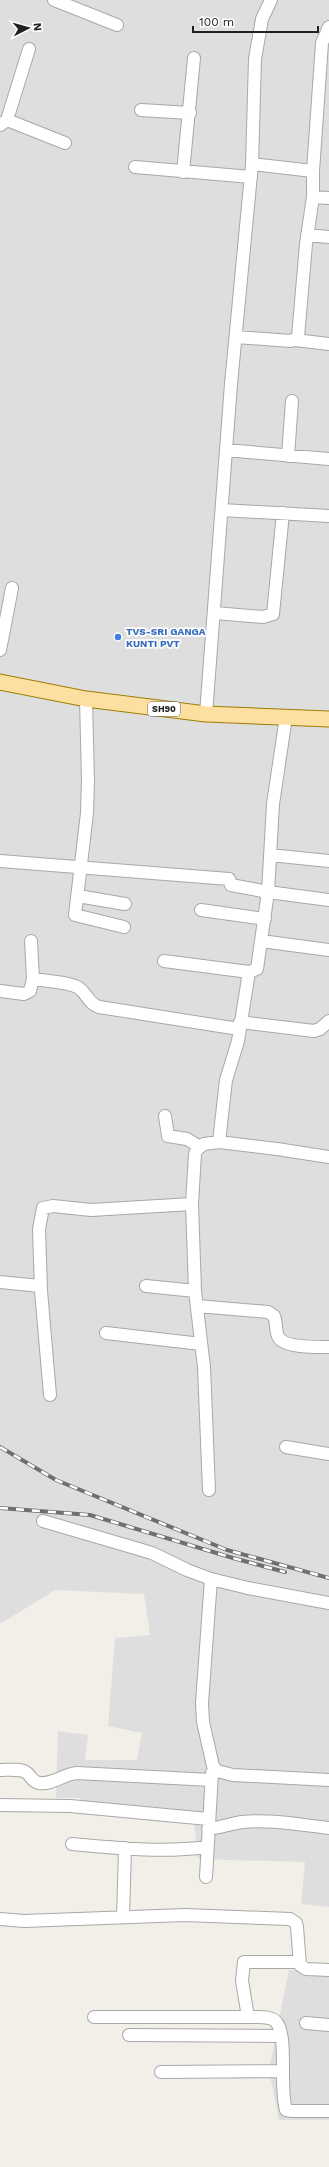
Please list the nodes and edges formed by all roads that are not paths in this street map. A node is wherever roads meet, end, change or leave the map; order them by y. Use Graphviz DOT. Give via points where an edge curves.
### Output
graph roads {
  1 [pos="54,0"];
  2 [pos="271,0"];
  3 [pos="117,25"];
  4 [pos="329,27"];
  5 [pos="29,49"];
  6 [pos="194,58"];
  7 [pos="141,110"];
  8 [pos="190,113"];
  9 [pos="3,122"];
  10 [pos="65,143"];
  11 [pos="252,164"];
  12 [pos="135,168"];
  13 [pos="313,171"];
  14 [pos="183,172"];
  15 [pos="251,177"];
  16 [pos="313,197"];
  17 [pos="329,198"];
  18 [pos="307,235"];
  19 [pos="329,237"];
  20 [pos="236,337"];
  21 [pos="296,340"];
  22 [pos="329,344"];
  23 [pos="292,401"];
  24 [pos="226,450"];
  25 [pos="288,456"];
  26 [pos="329,459"];
  27 [pos="222,510"];
  28 [pos="282,513"];
  29 [pos="329,516"];
  30 [pos="12,588"];
  31 [pos="215,613"];
  32 [pos="0,650"];
  33 [pos="0,682"];
  34 [pos="86,699"];
  35 [pos="206,714"];
  36 [pos="286,717"];
  37 [pos="329,720"];
  38 [pos="270,855"];
  39 [pos="0,861"];
  40 [pos="329,861"];
  41 [pos="82,867"];
  42 [pos="268,892"];
  43 [pos="78,896"];
  44 [pos="329,900"];
  45 [pos="125,904"];
  46 [pos="201,910"];
  47 [pos="264,919"];
  48 [pos="124,927"];
  49 [pos="31,941"];
  50 [pos="261,941"];
  51 [pos="329,950"];
  52 [pos="164,961"];
  53 [pos="249,972"];
  54 [pos="33,979"];
  55 [pos="0,991"];
  56 [pos="329,1021"];
  57 [pos="240,1025"];
  58 [pos="166,1116"];
  59 [pos="219,1142"];
  60 [pos="200,1147"];
  61 [pos="329,1157"];
  62 [pos="192,1204"];
  63 [pos="0,1282"];
  64 [pos="40,1286"];
  65 [pos="146,1286"];
  66 [pos="195,1291"];
  67 [pos="197,1306"];
  68 [pos="106,1333"];
  69 [pos="201,1344"];
  70 [pos="329,1347"];
  71 [pos="50,1395"];
  72 [pos="286,1447"];
  73 [pos="329,1454"];
  74 [pos="209,1490"];
  75 [pos="43,1521"];
  76 [pos="211,1579"];
  77 [pos="329,1603"];
  78 [pos="213,1766"];
  79 [pos="0,1770"];
  80 [pos="211,1780"];
  81 [pos="329,1780"];
  82 [pos="0,1805"];
  83 [pos="208,1824"];
  84 [pos="329,1828"];
  85 [pos="72,1844"];
  86 [pos="207,1847"];
  87 [pos="125,1848"];
  88 [pos="206,1877"];
  89 [pos="123,1916"];
  90 [pos="0,1919"];
  91 [pos="299,1962"];
  92 [pos="329,1970"];
  93 [pos="94,2017"];
  94 [pos="248,2017"];
  95 [pos="306,2023"];
  96 [pos="329,2025"];
  97 [pos="129,2035"];
  98 [pos="281,2036"];
  99 [pos="283,2071"];
  100 [pos="161,2072"];
  101 [pos="329,2111"];
  1 -- 3 [label="street"];
  2 -- 11 [label="street" via="262,19 254,59"];
  4 -- 13 [label="street" via="322,43"];
  5 -- 9 [label="street"];
  6 -- 8 [label="street"];
  7 -- 8 [label="street"];
  8 -- 14 [label="street"];
  9 -- 10 [label="street"];
  11 -- 13 [label="street"];
  11 -- 15 [label="street"];
  12 -- 14 [label="street"];
  13 -- 16 [label="street"];
  14 -- 15 [label="street"];
  15 -- 20 [label="street"];
  16 -- 17 [label="street"];
  16 -- 18 [label="street"];
  18 -- 19 [label="street"];
  18 -- 21 [label="street" via="300,330"];
  20 -- 21 [label="street"];
  20 -- 24 [label="street"];
  21 -- 22 [label="street"];
  23 -- 25 [label="street"];
  24 -- 25 [label="street"];
  24 -- 27 [label="street"];
  25 -- 26 [label="street"];
  27 -- 28 [label="street"];
  27 -- 31 [label="street"];
  28 -- 29 [label="street"];
  28 -- 31 [label="street" via="273,614 263,617"];
  30 -- 32 [label="street"];
  31 -- 35 [label="street"];
  33 -- 34 [label="main road, SH90"];
  34 -- 35 [label="main road, SH90"];
  34 -- 41 [label="street" via="88,780"];
  35 -- 36 [label="main road, SH90"];
  36 -- 37 [label="main road, SH90"];
  36 -- 38 [label="street" via="275,787"];
  38 -- 40 [label="street"];
  38 -- 42 [label="street"];
  39 -- 41 [label="street"];
  41 -- 42 [label="street" via="229,879 231,885"];
  41 -- 43 [label="street"];
  42 -- 44 [label="street"];
  42 -- 47 [label="street"];
  43 -- 45 [label="street"];
  43 -- 48 [label="street" via="75,915"];
  46 -- 47 [label="street"];
  47 -- 50 [label="street"];
  49 -- 54 [label="street"];
  50 -- 51 [label="street"];
  50 -- 53 [label="street" via="257,969"];
  52 -- 53 [label="street"];
  53 -- 57 [label="street"];
  54 -- 55 [label="street" via="30,991 26,994"];
  54 -- 57 [label="street" via="79,988 92,1004 99,1007"];
  56 -- 57 [label="street" via="314,1031"];
  57 -- 59 [label="street" via="225,1087"];
  58 -- 60 [label="street" via="168,1136 187,1139"];
  59 -- 60 [label="street"];
  59 -- 61 [label="street"];
  60 -- 62 [label="street" via="194,1160"];
  62 -- 64 [label="street" via="91,1210 53,1206 43,1208 39,1229"];
  62 -- 66 [label="street"];
  63 -- 64 [label="street"];
  64 -- 71 [label="street"];
  65 -- 66 [label="street"];
  66 -- 67 [label="street"];
  67 -- 69 [label="street"];
  67 -- 70 [label="street" via="268,1312 274,1316 278,1337 284,1343"];
  68 -- 69 [label="street"];
  69 -- 74 [label="street"];
  72 -- 73 [label="street"];
  75 -- 76 [label="street" via="152,1553"];
  76 -- 77 [label="street"];
  76 -- 78 [label="street" via="202,1703 203,1722"];
  78 -- 80 [label="street"];
  78 -- 81 [label="street" via="217,1771 233,1775"];
  79 -- 80 [label="street" via="27,1772 33,1780 41,1783 77,1773"];
  80 -- 83 [label="street"];
  82 -- 83 [label="street" via="70,1806"];
  83 -- 84 [label="street" via="264,1822"];
  83 -- 86 [label="street"];
  85 -- 87 [label="street"];
  86 -- 87 [label="street" via="186,1850"];
  86 -- 88 [label="street"];
  87 -- 89 [label="street"];
  89 -- 90 [label="street" via="24,1921"];
  89 -- 91 [label="street" via="192,1915 290,1919 297,1927"];
  91 -- 92 [label="street" via="306,1969"];
  91 -- 94 [label="street" via="244,1962 242,1981"];
  93 -- 94 [label="street"];
  94 -- 98 [label="street" via="272,2019 276,2022"];
  95 -- 96 [label="street"];
  97 -- 98 [label="street"];
  98 -- 99 [label="street"];
  99 -- 100 [label="street"];
  99 -- 101 [label="street" via="286,2110"];
}
